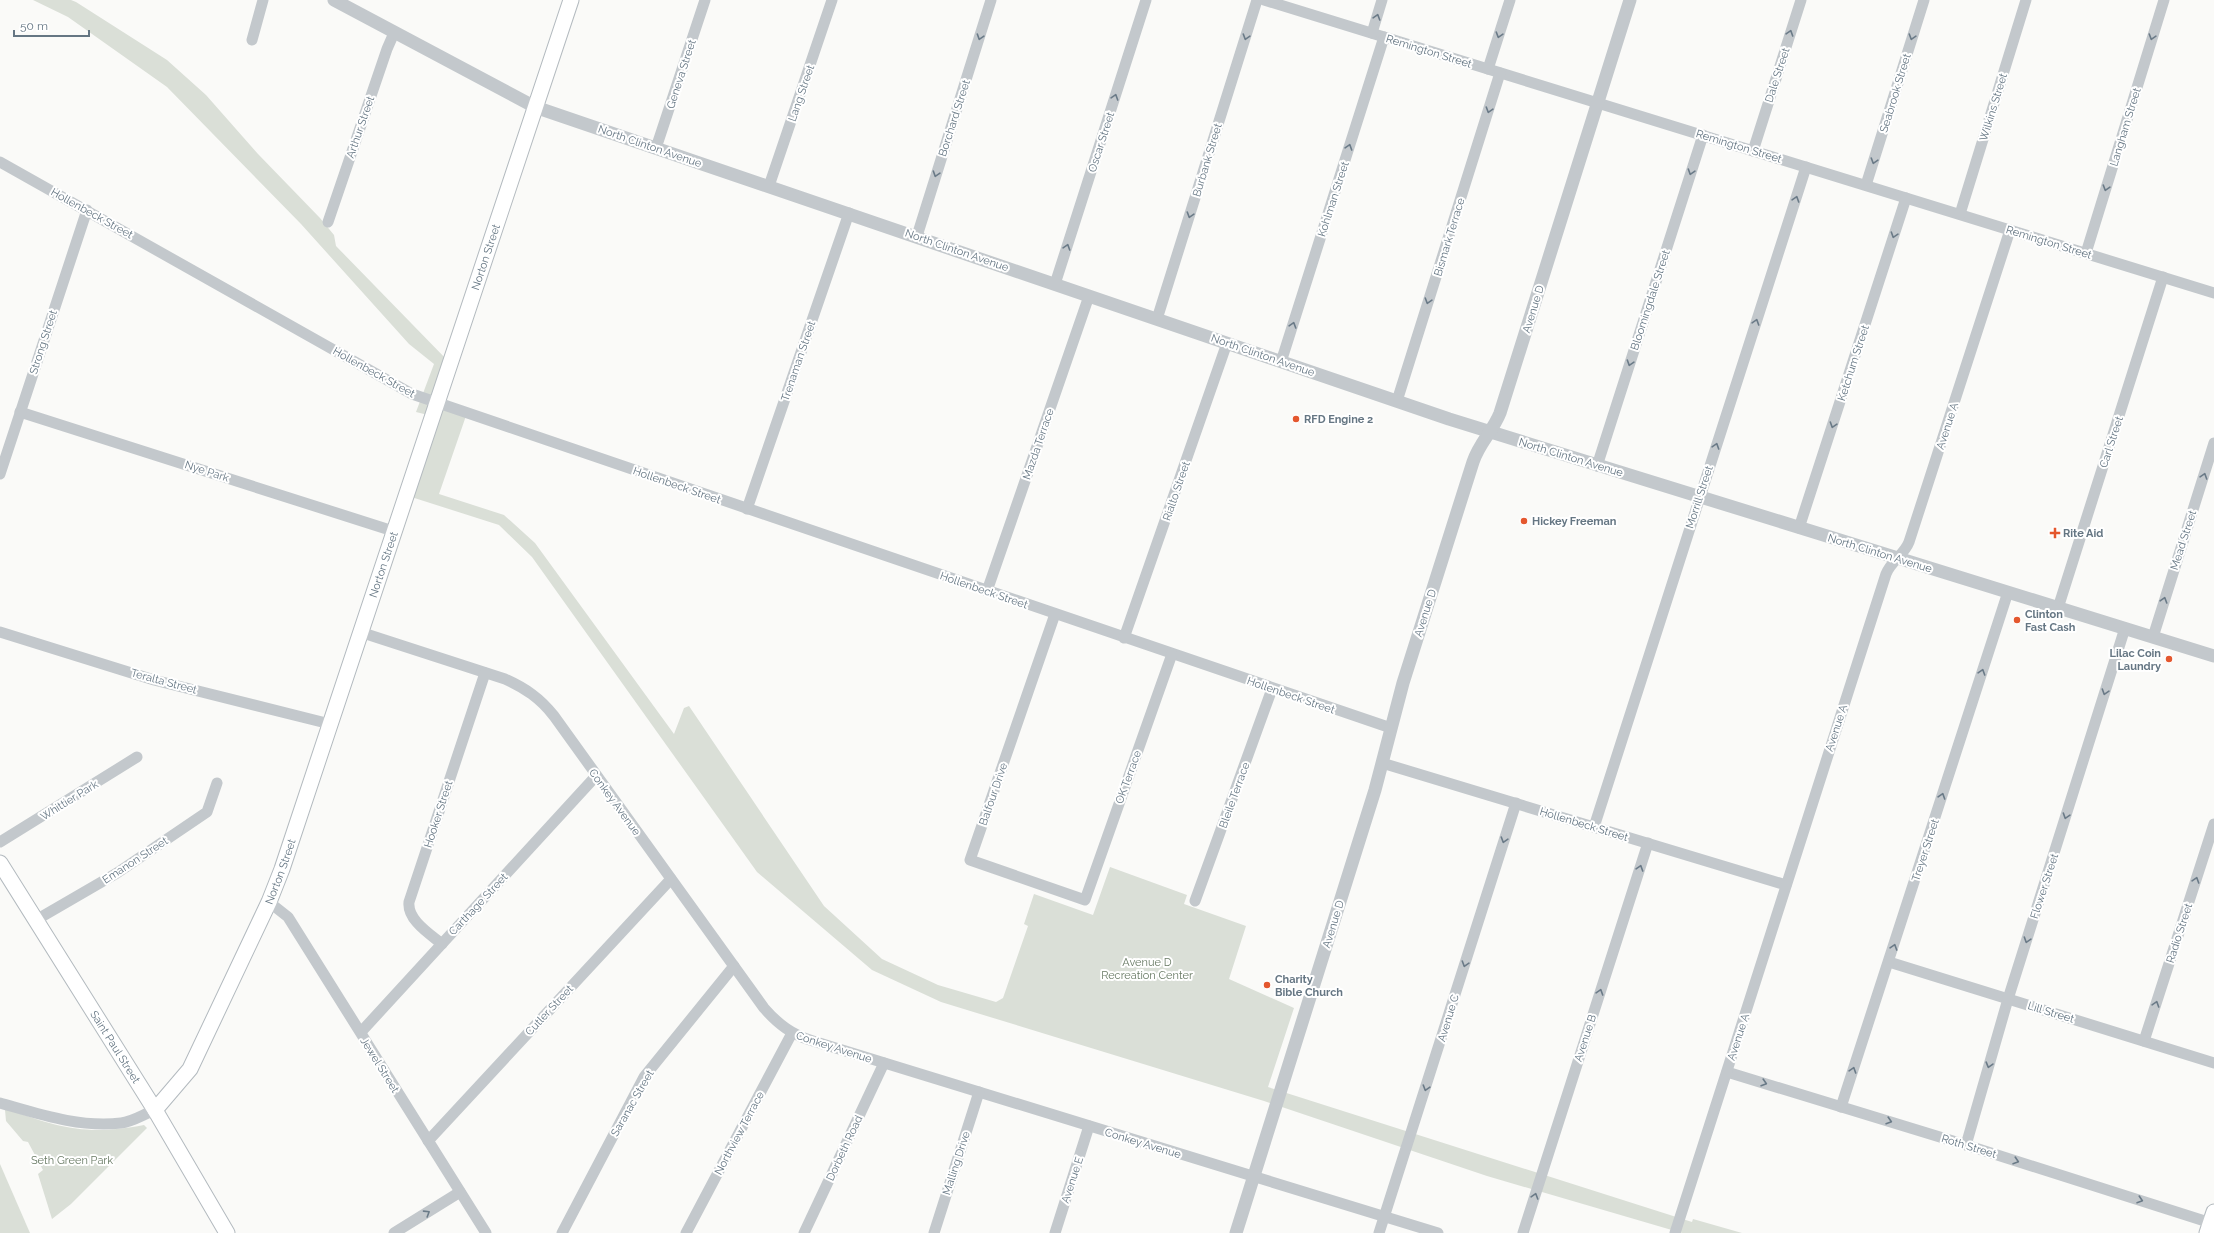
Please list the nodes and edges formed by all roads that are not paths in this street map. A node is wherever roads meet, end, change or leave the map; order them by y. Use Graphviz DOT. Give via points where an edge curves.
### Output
graph roads {
  1 [pos="263,0"];
  2 [pos="334,0"];
  3 [pos="571,0"];
  4 [pos="705,0"];
  5 [pos="832,0"];
  6 [pos="991,0"];
  7 [pos="1146,0"];
  8 [pos="1257,0"];
  9 [pos="1382,0"];
  10 [pos="1510,0"];
  11 [pos="1630,0"];
  12 [pos="1801,0"];
  13 [pos="1924,0"];
  14 [pos="2026,0"];
  15 [pos="2164,0"];
  16 [pos="1270,1"];
  17 [pos="394,33"];
  18 [pos="1372,33"];
  19 [pos="1384,37"];
  20 [pos="252,40"];
  21 [pos="1488,69"];
  22 [pos="1500,73"];
  23 [pos="1597,103"];
  24 [pos="535,107"];
  25 [pos="1703,135"];
  26 [pos="656,148"];
  27 [pos="1753,151"];
  28 [pos="0,162"];
  29 [pos="1806,167"];
  30 [pos="769,186"];
  31 [pos="1866,186"];
  32 [pos="1906,198"];
  33 [pos="87,210"];
  34 [pos="849,213"];
  35 [pos="1960,214"];
  36 [pos="328,222"];
  37 [pos="2010,230"];
  38 [pos="917,236"];
  39 [pos="2086,253"];
  40 [pos="2163,277"];
  41 [pos="1055,284"];
  42 [pos="2214,293"];
  43 [pos="1089,296"];
  44 [pos="1157,319"];
  45 [pos="1227,343"];
  46 [pos="1282,362"];
  47 [pos="1397,401"];
  48 [pos="436,403"];
  49 [pos="20,412"];
  50 [pos="1490,432"];
  51 [pos="2214,443"];
  52 [pos="1596,466"];
  53 [pos="0,474"];
  54 [pos="1699,497"];
  55 [pos="747,509"];
  56 [pos="1800,528"];
  57 [pos="393,531"];
  58 [pos="1897,558"];
  59 [pos="987,591"];
  60 [pos="2008,592"];
  61 [pos="2058,608"];
  62 [pos="1054,614"];
  63 [pos="2125,628"];
  64 [pos="0,632"];
  65 [pos="360,632"];
  66 [pos="2153,637"];
  67 [pos="1124,638"];
  68 [pos="1172,654"];
  69 [pos="2214,656"];
  70 [pos="485,673"];
  71 [pos="1272,689"];
  72 [pos="330,724"];
  73 [pos="1390,728"];
  74 [pos="137,757"];
  75 [pos="1382,763"];
  76 [pos="596,776"];
  77 [pos="217,783"];
  78 [pos="1516,803"];
  79 [pos="2214,824"];
  80 [pos="1594,827"];
  81 [pos="0,842"];
  82 [pos="1648,843"];
  83 [pos="0,863"];
  84 [pos="670,879"];
  85 [pos="1786,885"];
  86 [pos="1085,900"];
  87 [pos="1195,901"];
  88 [pos="269,902"];
  89 [pos="36,920"];
  90 [pos="442,944"];
  91 [pos="1889,962"];
  92 [pos="734,966"];
  93 [pos="2008,999"];
  94 [pos="361,1032"];
  95 [pos="792,1033"];
  96 [pos="2144,1041"];
  97 [pos="884,1063"];
  98 [pos="2214,1063"];
  99 [pos="1727,1072"];
  100 [pos="979,1092"];
  101 [pos="0,1104"];
  102 [pos="1841,1107"];
  103 [pos="155,1110"];
  104 [pos="1089,1126"];
  105 [pos="428,1142"];
  106 [pos="1966,1145"];
  107 [pos="1254,1176"];
  108 [pos="460,1192"];
  109 [pos="1384,1217"];
  110 [pos="2211,1223"];
  111 [pos="227,1233"];
  112 [pos="394,1233"];
  113 [pos="486,1233"];
  114 [pos="562,1233"];
  115 [pos="686,1233"];
  116 [pos="804,1233"];
  117 [pos="934,1233"];
  118 [pos="1055,1233"];
  119 [pos="1236,1233"];
  120 [pos="1379,1233"];
  121 [pos="1438,1233"];
  122 [pos="1523,1233"];
  123 [pos="1675,1233"];
  1 -- 20 [label="street"];
  2 -- 17 [label="street, North Clinton Avenue"];
  3 -- 24 [label="main road, Norton Street"];
  4 -- 26 [label="street, Geneva Street"];
  5 -- 30 [label="street, Lang Street"];
  6 -- 38 [label="street, Borchard Street, one-way"];
  41 -- 7 [label="street, Oscar Street, one-way"];
  8 -- 44 [label="street, Burbank Street, one-way"];
  18 -- 9 [label="street, one-way"];
  10 -- 21 [label="street, one-way"];
  11 -- 23 [label="street, Avenue D"];
  27 -- 12 [label="street, Dale Street, one-way"];
  13 -- 31 [label="street, Seabrook Street, one-way"];
  14 -- 35 [label="street, Wilkins Street"];
  15 -- 39 [label="street, Langham Street, one-way"];
  16 -- 18 [label="street, Remington Street"];
  17 -- 24 [label="street, North Clinton Avenue"];
  17 -- 36 [label="street, Arthur Street"];
  18 -- 19 [label="street, Remington Street"];
  19 -- 21 [label="street, Remington Street"];
  46 -- 19 [label="street, Kohlman Street, one-way"];
  21 -- 22 [label="street, Remington Street"];
  22 -- 23 [label="street, Remington Street"];
  22 -- 47 [label="street, Bismark Terrace, one-way"];
  23 -- 25 [label="street, Remington Street"];
  23 -- 50 [label="street, Avenue D" via="1500,413"];
  24 -- 26 [label="street, North Clinton Avenue"];
  24 -- 48 [label="main road, Norton Street"];
  25 -- 27 [label="street, Remington Street"];
  25 -- 52 [label="street, Bloomingdale Street, one-way"];
  26 -- 30 [label="street, North Clinton Avenue"];
  27 -- 29 [label="street, Remington Street"];
  28 -- 33 [label="street, Hollenbeck Street"];
  29 -- 31 [label="street, Remington Street"];
  54 -- 29 [label="street, Morrill Street, one-way"];
  30 -- 34 [label="street, North Clinton Avenue"];
  31 -- 32 [label="street, Remington Street"];
  32 -- 35 [label="street, Remington Street"];
  32 -- 56 [label="street, Ketchum Street, one-way"];
  33 -- 48 [label="street, Hollenbeck Street" via="404,390"];
  33 -- 49 [label="street, Strong Street"];
  34 -- 38 [label="street, North Clinton Avenue"];
  34 -- 55 [label="street, Trenaman Street"];
  35 -- 37 [label="street, Remington Street"];
  37 -- 39 [label="street, Remington Street"];
  37 -- 58 [label="street, Avenue A" via="1909,542 1905,551"];
  38 -- 41 [label="street, North Clinton Avenue"];
  39 -- 40 [label="street, Remington Street"];
  40 -- 42 [label="street, Remington Street"];
  40 -- 61 [label="street, Carl Street"];
  41 -- 43 [label="street, North Clinton Avenue"];
  43 -- 44 [label="street, North Clinton Avenue"];
  43 -- 59 [label="street, Mazda Terrace"];
  44 -- 45 [label="street, North Clinton Avenue"];
  45 -- 46 [label="street, North Clinton Avenue"];
  45 -- 67 [label="street, Rialto Street"];
  46 -- 47 [label="street, North Clinton Avenue"];
  47 -- 50 [label="street, North Clinton Avenue"];
  48 -- 55 [label="street, Hollenbeck Street"];
  48 -- 57 [label="main road, Norton Street"];
  49 -- 53 [label="street, Strong Street"];
  49 -- 57 [label="street, Nye Park"];
  50 -- 52 [label="street, North Clinton Avenue"];
  50 -- 73 [label="street, Avenue D" via="1482,442 1473,462"];
  66 -- 51 [label="street, Mead Street, one-way"];
  52 -- 54 [label="street, North Clinton Avenue"];
  54 -- 56 [label="street, North Clinton Avenue"];
  54 -- 80 [label="street, Morrill Street"];
  55 -- 59 [label="street, Hollenbeck Street"];
  56 -- 58 [label="street, North Clinton Avenue"];
  57 -- 65 [label="main road, Norton Street"];
  58 -- 60 [label="street, North Clinton Avenue"];
  58 -- 85 [label="street, Avenue A" via="1886,574"];
  59 -- 62 [label="street, Hollenbeck Street"];
  60 -- 61 [label="street, North Clinton Avenue"];
  91 -- 60 [label="street, Treyer Street, one-way"];
  61 -- 63 [label="street, North Clinton Avenue"];
  62 -- 67 [label="street, Hollenbeck Street"];
  62 -- 86 [label="street, Balfour Drive" via="970,860"];
  63 -- 66 [label="street, North Clinton Avenue"];
  63 -- 93 [label="street, Flower Street, one-way"];
  64 -- 72 [label="street, Teralta Street" via="154,680"];
  65 -- 70 [label="street, Conkey Avenue"];
  65 -- 72 [label="main road, Norton Street"];
  66 -- 69 [label="street, North Clinton Avenue"];
  67 -- 68 [label="street, Hollenbeck Street"];
  68 -- 71 [label="street, Hollenbeck Street"];
  68 -- 86 [label="street, OK Terrace"];
  70 -- 76 [label="street, Conkey Avenue" via="519,685 540,700"];
  70 -- 90 [label="street, Hooker Street" via="409,902 409,911 413,918"];
  71 -- 73 [label="street, Hollenbeck Street"];
  71 -- 87 [label="street, Bleile Terrace"];
  72 -- 88 [label="main road, Norton Street"];
  73 -- 75 [label="street, Avenue D"];
  74 -- 81 [label="street, Whittier Park"];
  75 -- 78 [label="street, Hollenbeck Street"];
  75 -- 107 [label="street, Avenue D"];
  76 -- 84 [label="street, Conkey Avenue"];
  76 -- 90 [label="street, Carthage Street"];
  77 -- 89 [label="street, Emanon Street" via="207,812 117,873"];
  78 -- 80 [label="street, Hollenbeck Street"];
  78 -- 109 [label="street, Avenue C, one-way"];
  96 -- 79 [label="street, Radio Street, one-way"];
  80 -- 82 [label="street, Hollenbeck Street"];
  82 -- 85 [label="street, Hollenbeck Street"];
  122 -- 82 [label="street, Avenue B, one-way"];
  83 -- 89 [label="main road, Saint Paul Street"];
  84 -- 92 [label="street, Conkey Avenue"];
  84 -- 105 [label="street, Cutler Street"];
  85 -- 99 [label="street, Avenue A"];
  88 -- 94 [label="street, Jewel Street" via="288,917"];
  88 -- 103 [label="main road, Norton Street" via="190,1069"];
  89 -- 103 [label="main road, Saint Paul Street"];
  90 -- 94 [label="street, Carthage Street"];
  91 -- 93 [label="street, Lill Street"];
  102 -- 91 [label="street, Treyer Street, one-way"];
  92 -- 95 [label="street, Conkey Avenue" via="767,1011"];
  92 -- 114 [label="street, Saranac Street" via="644,1077"];
  93 -- 96 [label="street, Lill Street"];
  93 -- 106 [label="street, Flower Street, one-way"];
  94 -- 105 [label="street, Jewel Street"];
  95 -- 97 [label="street, Conkey Avenue"];
  95 -- 115 [label="street, Northview Terrace"];
  96 -- 98 [label="street, Lill Street"];
  97 -- 100 [label="street, Conkey Avenue"];
  97 -- 116 [label="street, Dorbeth Road"];
  99 -- 102 [label="street, Roth Street, one-way"];
  99 -- 123 [label="street, Avenue A"];
  100 -- 104 [label="street, Conkey Avenue"];
  100 -- 117 [label="street, Malling Drive"];
  101 -- 103 [label="street" via="87,1124 122,1123"];
  102 -- 106 [label="street, Roth Street, one-way"];
  103 -- 111 [label="main road, Saint Paul Street"];
  104 -- 107 [label="street, Conkey Avenue"];
  104 -- 118 [label="street, Avenue E"];
  105 -- 108 [label="street, Jewel Street"];
  106 -- 110 [label="street, Roth Street, one-way"];
  107 -- 109 [label="street, Conkey Avenue"];
  107 -- 119 [label="street, Avenue D"];
  112 -- 108 [label="street, one-way"];
  108 -- 113 [label="street, Jewel Street"];
  109 -- 120 [label="street, Avenue C"];
  109 -- 121 [label="street, Conkey Avenue"];
}
